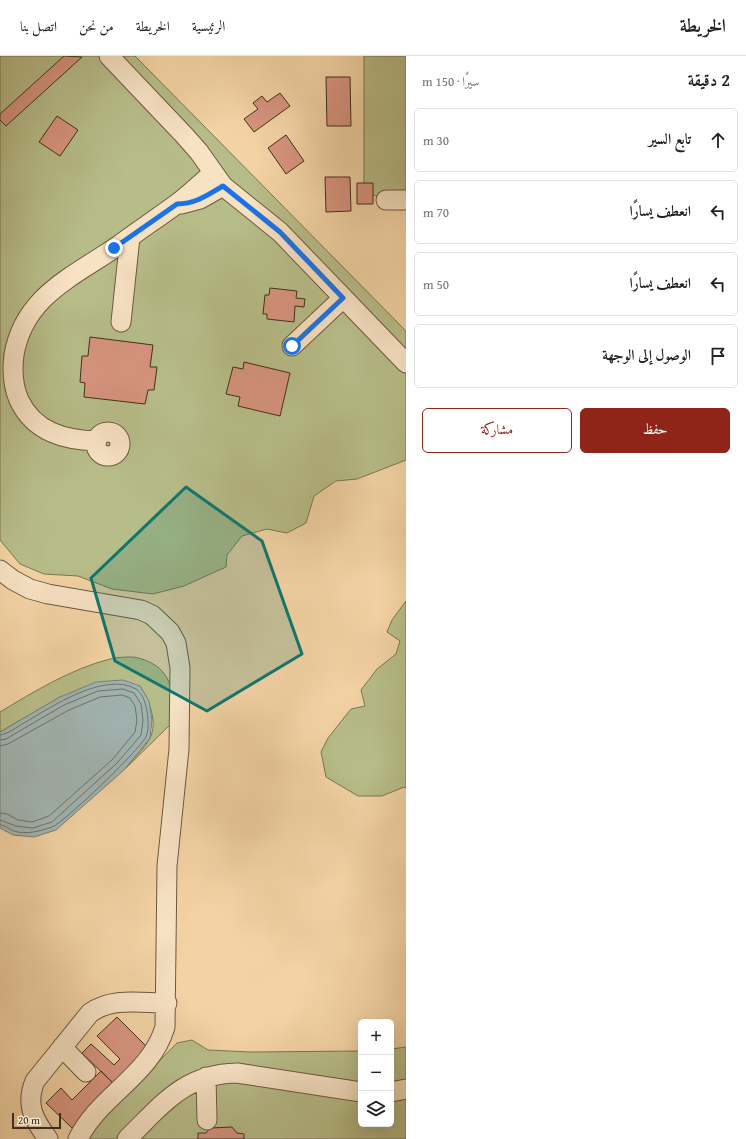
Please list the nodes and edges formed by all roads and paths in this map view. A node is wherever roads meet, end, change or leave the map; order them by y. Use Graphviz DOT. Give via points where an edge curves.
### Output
graph roads {
  1 [pos="109,56"];
  2 [pos="218,180"];
  3 [pos="386,200"];
  4 [pos="406,200"];
  5 [pos="130,237"];
  6 [pos="343,298"];
  7 [pos="121,322"];
  8 [pos="292,346"];
  9 [pos="406,363"];
  10 [pos="97,442"];
  11 [pos="0,570"];
  12 [pos="166,1003"];
  13 [pos="62,1047"];
  14 [pos="86,1072"];
  15 [pos="206,1077"];
  16 [pos="406,1089"];
  17 [pos="394,1091"];
  18 [pos="358,1092"];
  19 [pos="207,1120"];
  20 [pos="48,1139"];
  21 [pos="78,1139"];
  22 [pos="127,1139"];
  1 -- 2 [label="street" via="200,152"];
  2 -- 5 [label="street" via="200,199 177,204"];
  2 -- 6 [label="street" via="280,232"];
  3 -- 4 [label="street"];
  5 -- 7 [label="street"];
  5 -- 10 [label="street" via="47,294 24,324 15,348 14,386 31,418 40,426 62,437"];
  6 -- 8 [label="street"];
  6 -- 9 [label="street"];
  11 -- 12 [label="street" via="30,589 147,613 162,622 176,643 180,668 180,710 167,866"];
  12 -- 13 [label="street" via="120,1002 104,1005 90,1013"];
  12 -- 21 [label="street" via="165,1027 157,1048 87,1124"];
  13 -- 14 [label="street"];
  13 -- 20 [label="street" via="31,1091 31,1111 34,1120"];
  15 -- 18 [label="street" via="237,1073"];
  15 -- 19 [label="street"];
  15 -- 22 [label="street" via="189,1084 174,1095"];
  16 -- 17 [label="street"];
}
